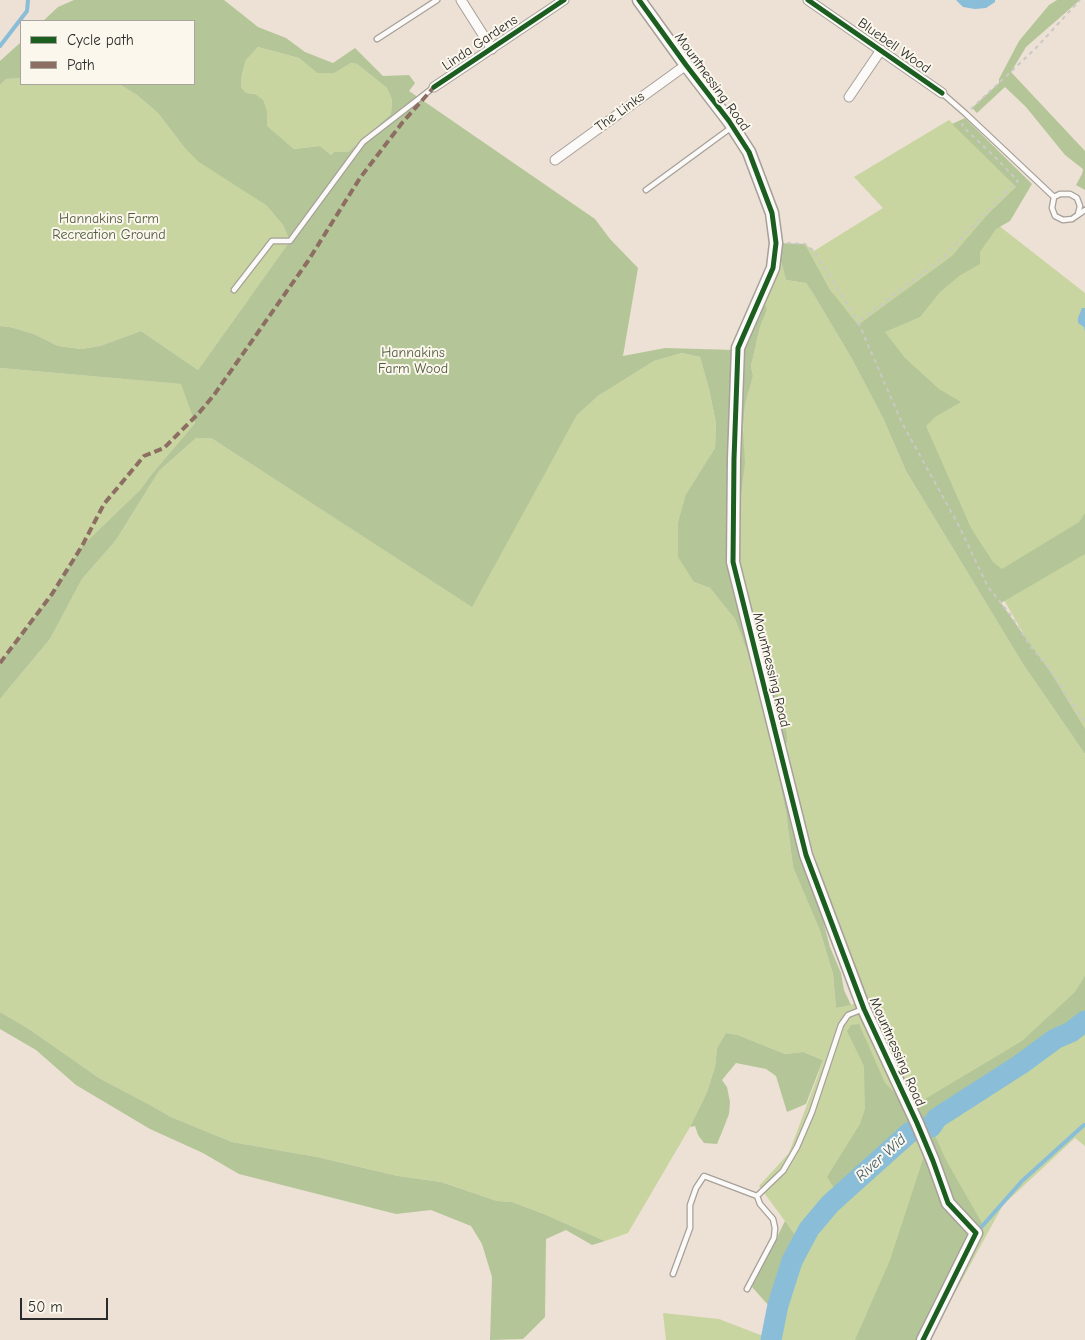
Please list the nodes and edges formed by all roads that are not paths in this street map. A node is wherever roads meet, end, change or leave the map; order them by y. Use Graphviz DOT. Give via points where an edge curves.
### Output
graph roads {
  1 [pos="436,0"];
  2 [pos="461,0"];
  3 [pos="564,0"];
  4 [pos="639,0"];
  5 [pos="808,0"];
  6 [pos="377,39"];
  7 [pos="492,48"];
  8 [pos="881,50"];
  9 [pos="686,65"];
  10 [pos="434,87"];
  11 [pos="942,94"];
  12 [pos="848,97"];
  13 [pos="733,126"];
  14 [pos="555,160"];
  15 [pos="646,190"];
  16 [pos="1054,197"];
  17 [pos="1085,210"];
  18 [pos="1078,214"];
  19 [pos="234,290"];
  20 [pos="864,1008"];
  21 [pos="757,1196"];
  22 [pos="673,1274"];
  23 [pos="747,1289"];
  24 [pos="923,1340"];
  1 -- 6 [label="lane"];
  2 -- 7 [label="street"];
  3 -- 7 [label="street, Linda Gardens"];
  4 -- 9 [label="street, Mountnessing Road"];
  5 -- 8 [label="street, Bluebell Wood"];
  7 -- 10 [label="street, Linda Gardens"];
  8 -- 11 [label="street, Bluebell Wood"];
  8 -- 12 [label="street, Bluebell Wood"];
  9 -- 13 [label="street, Mountnessing Road"];
  9 -- 14 [label="street, The Links"];
  10 -- 19 [label="lane" via="363,142 290,241 272,241"];
  11 -- 16 [label="lane"];
  13 -- 15 [label="lane"];
  13 -- 20 [label="street, Mountnessing Road" via="763,184 772,212 776,243 773,268 738,348 733,562 806,855"];
  16 -- 18 [label="lane" via="1070,194 1077,198"];
  16 -- 18 [label="lane" via="1052,208 1055,216 1063,220"];
  17 -- 18 [label="lane"];
  20 -- 21 [label="lane" via="848,1015 841,1025 797,1147 783,1171"];
  20 -- 24 [label="street, Mountnessing Road" via="917,1123 948,1203 976,1233"];
  21 -- 22 [label="lane" via="704,1176 690,1205 690,1228"];
  21 -- 23 [label="lane" via="773,1219 774,1238"];
}
